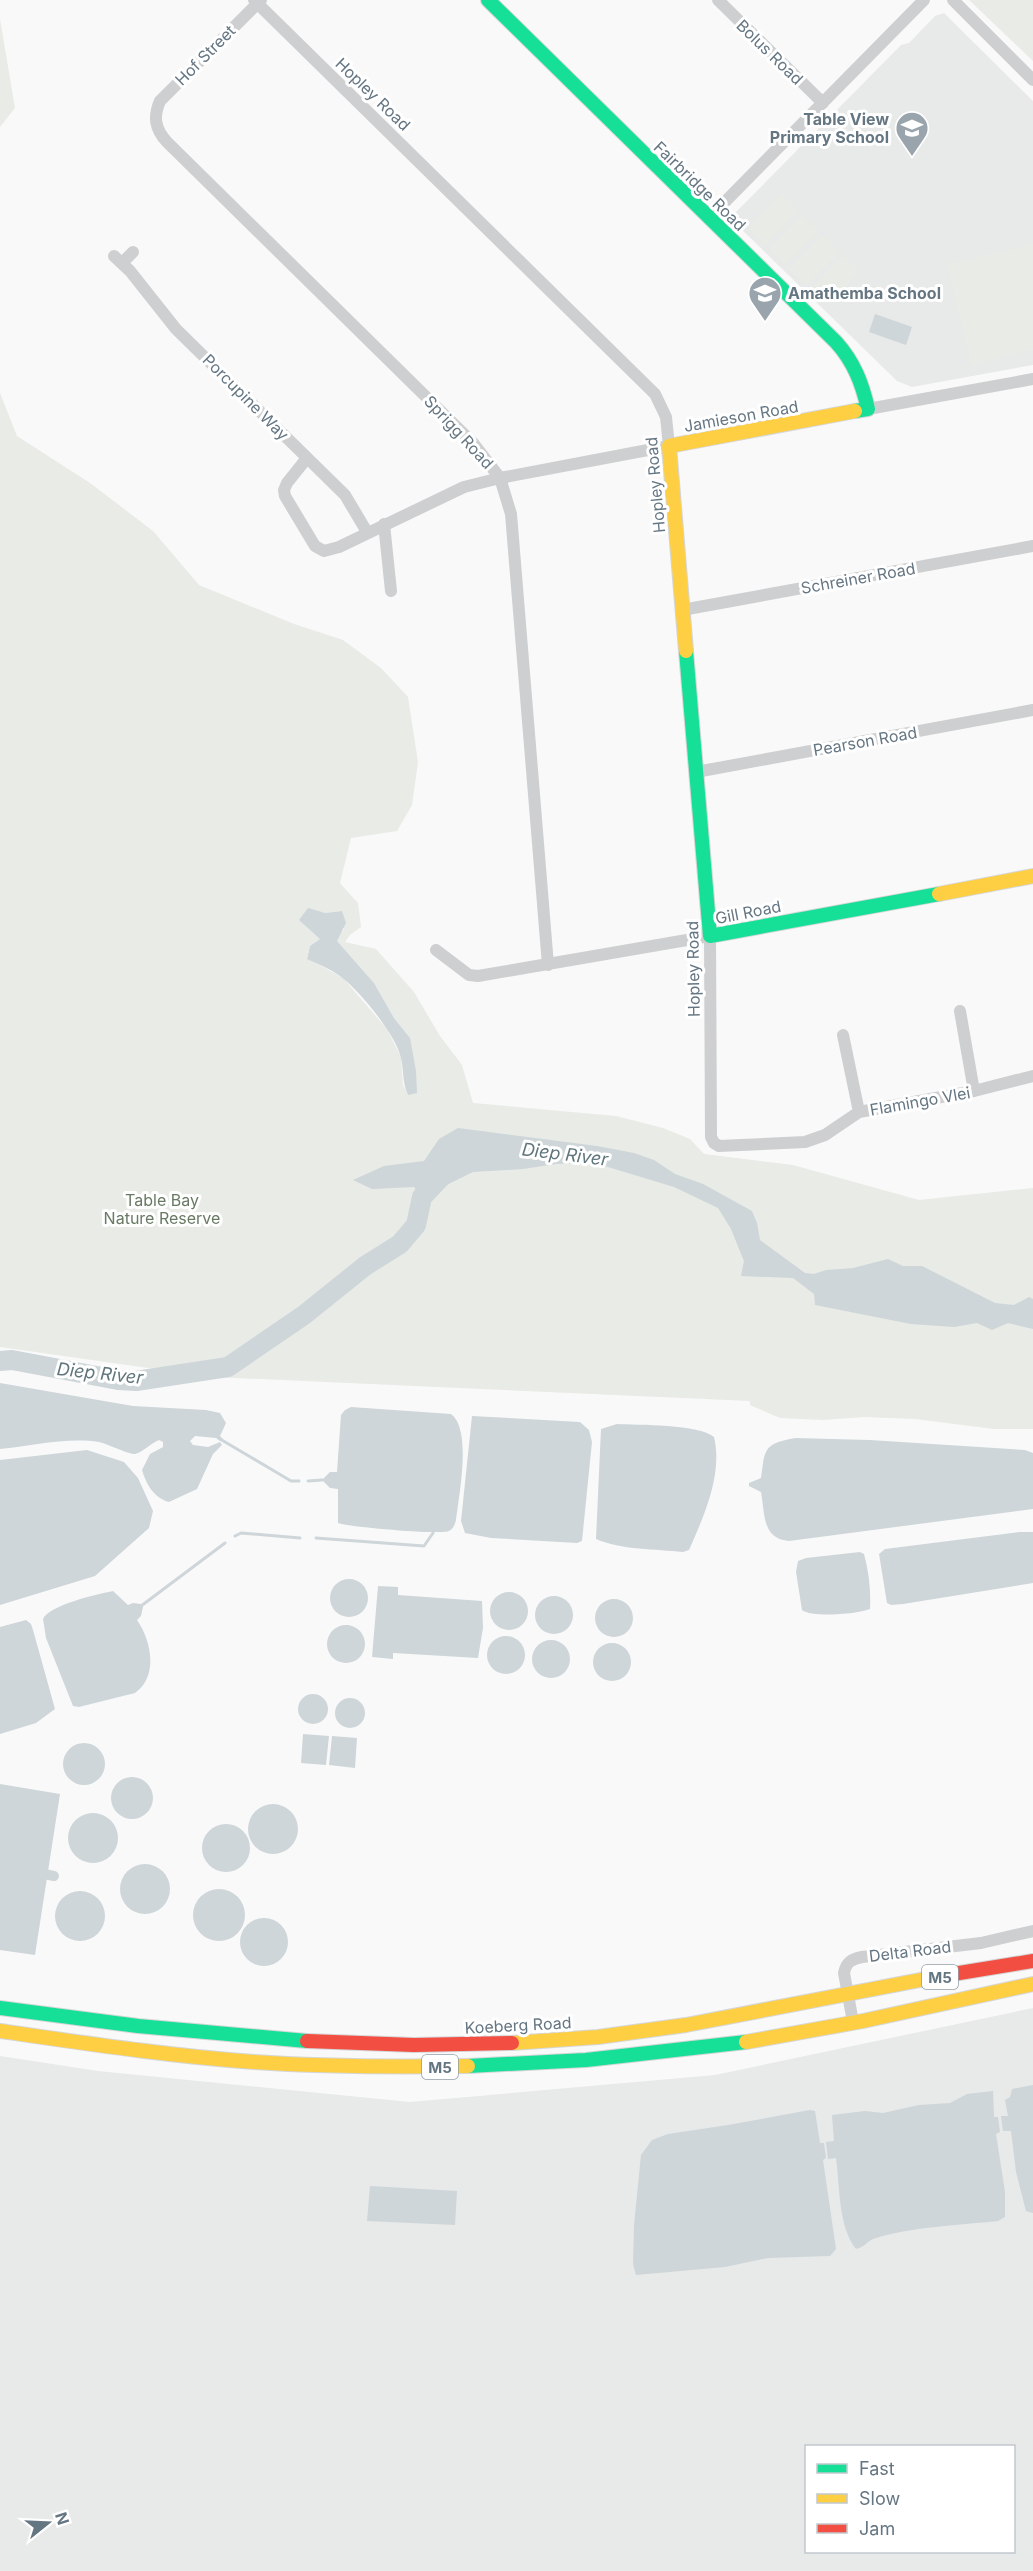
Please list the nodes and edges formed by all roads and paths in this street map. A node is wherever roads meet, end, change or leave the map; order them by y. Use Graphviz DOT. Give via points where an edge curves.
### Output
graph roads {
  1 [pos="488,0"];
  2 [pos="718,0"];
  3 [pos="924,0"];
  4 [pos="953,0"];
  5 [pos="257,1"];
  6 [pos="1033,80"];
  7 [pos="823,103"];
  8 [pos="156,114"];
  9 [pos="709,218"];
  10 [pos="133,252"];
  11 [pos="1033,379"];
  12 [pos="868,409"];
  13 [pos="669,446"];
  14 [pos="307,458"];
  15 [pos="500,478"];
  16 [pos="384,524"];
  17 [pos="363,534"];
  18 [pos="1033,546"];
  19 [pos="391,591"];
  20 [pos="682,610"];
  21 [pos="1033,710"];
  22 [pos="696,772"];
  23 [pos="1033,876"];
  24 [pos="710,936"];
  25 [pos="436,950"];
  26 [pos="548,965"];
  27 [pos="960,1011"];
  28 [pos="843,1035"];
  29 [pos="1033,1076"];
  30 [pos="974,1091"];
  31 [pos="859,1112"];
  32 [pos="711,1137"];
  33 [pos="1033,1931"];
  34 [pos="1033,1961"];
  35 [pos="1033,1984"];
  36 [pos="848,1994"];
  37 [pos="0,2008"];
  38 [pos="853,2022"];
  39 [pos="0,2031"];
  1 -- 9 [label="main road, Fairbridge Road"];
  2 -- 7 [label="street, Bolus Road"];
  3 -- 7 [label="street"];
  4 -- 6 [label="street"];
  5 -- 8 [label="street, Hof Street" via="166,94"];
  5 -- 13 [label="street, Hopley Road" via="655,394 666,417"];
  7 -- 9 [label="street"];
  8 -- 15 [label="street, Sprigg Road" via="159,133 166,142 473,443"];
  9 -- 12 [label="main road, Fairbridge Road" via="845,351 859,373"];
  10 -- 14 [label="street, Porcupine Way" via="118,260 176,329"];
  11 -- 12 [label="street, Jamieson Road"];
  12 -- 13 [label="main road, Jamieson Road"];
  13 -- 15 [label="street, Jamieson Road"];
  13 -- 20 [label="main road, Hopley Road"];
  14 -- 17 [label="street, Porcupine Way" via="350,501"];
  14 -- 17 [label="street, Jamieson Road" via="284,490 315,546 331,550"];
  15 -- 16 [label="street, Jamieson Road" via="447,494"];
  15 -- 26 [label="street, Sprigg Road" via="511,514"];
  16 -- 17 [label="street, Jamieson Road"];
  16 -- 19 [label="street"];
  18 -- 20 [label="street, Schreiner Road"];
  20 -- 22 [label="main road, Hopley Road"];
  21 -- 22 [label="street, Pearson Road"];
  22 -- 24 [label="main road, Hopley Road"];
  23 -- 24 [label="main road, Gill Road"];
  24 -- 26 [label="street, Gill Road"];
  24 -- 32 [label="street, Hopley Road"];
  25 -- 26 [label="street, Gill Road" via="469,975"];
  27 -- 30 [label="street"];
  28 -- 31 [label="street"];
  29 -- 30 [label="street, Flamingo Vlei"];
  30 -- 31 [label="street, Flamingo Vlei"];
  31 -- 32 [label="street, Flamingo Vlei" via="825,1135 805,1142 722,1147"];
  33 -- 36 [label="street, Delta Road" via="981,1943 856,1958 844,1969"];
  34 -- 36 [label="main road, Koeberg Road / M5"];
  35 -- 38 [label="main road, M5"];
  36 -- 37 [label="main road, Koeberg Road / M5" via="655,2031 552,2041 435,2045 366,2045 219,2035"];
  36 -- 38 [label="street, Delta Road"];
  38 -- 39 [label="main road, M5" via="761,2040 657,2053 438,2067 290,2064 154,2052"];
}
